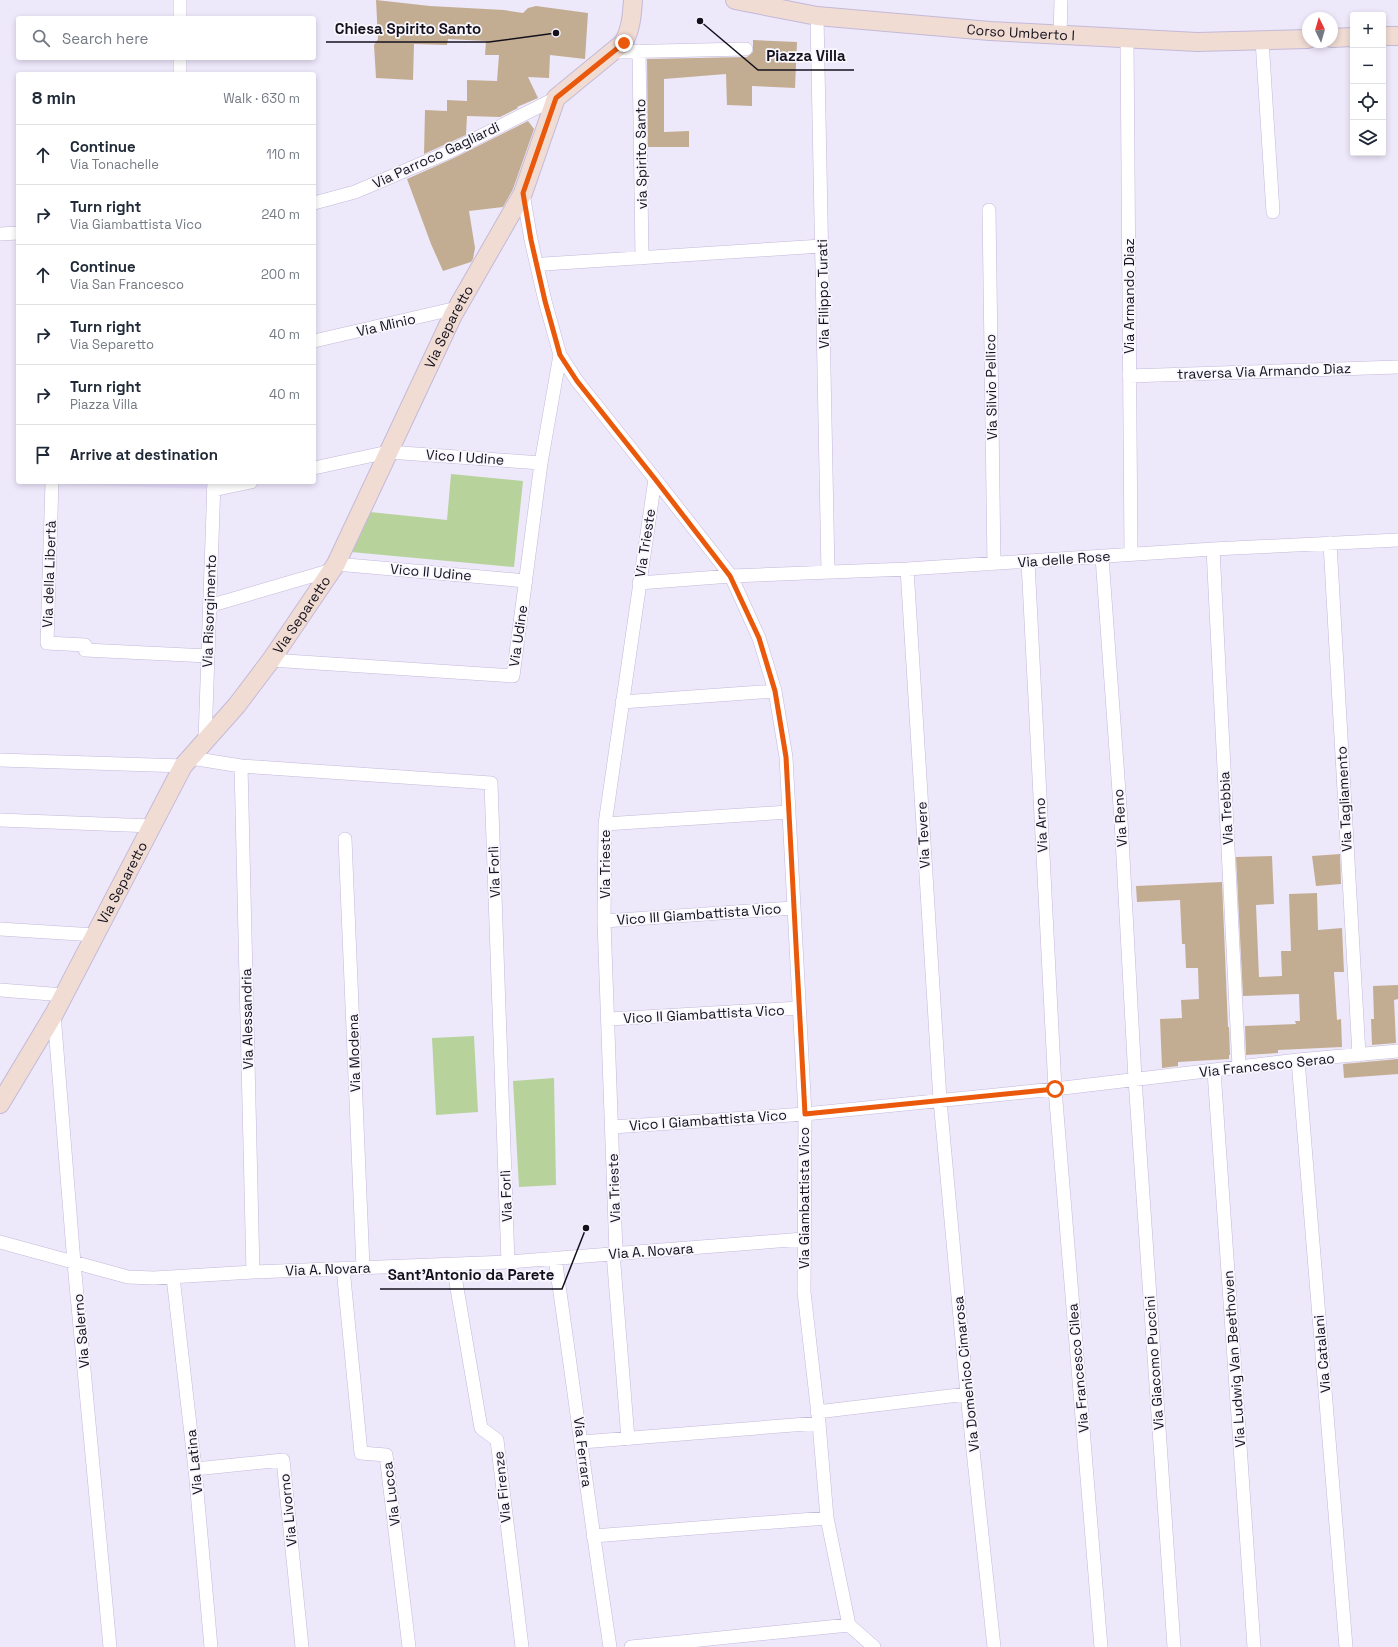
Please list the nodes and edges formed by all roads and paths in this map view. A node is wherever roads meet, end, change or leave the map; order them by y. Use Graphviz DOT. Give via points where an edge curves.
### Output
graph roads {
  1 [pos="180,0"];
  2 [pos="633,0"];
  3 [pos="734,0"];
  4 [pos="1062,0"];
  5 [pos="180,16"];
  6 [pos="817,16"];
  7 [pos="1060,35"];
  8 [pos="1386,36"];
  9 [pos="1398,36"];
  10 [pos="1350,37"];
  11 [pos="1302,38"];
  12 [pos="1338,38"];
  13 [pos="1127,39"];
  14 [pos="1262,40"];
  15 [pos="746,49"];
  16 [pos="640,51"];
  17 [pos="613,52"];
  18 [pos="180,60"];
  19 [pos="180,72"];
  20 [pos="556,98"];
  21 [pos="523,193"];
  22 [pos="316,202"];
  23 [pos="989,210"];
  24 [pos="1273,212"];
  25 [pos="16,233"];
  26 [pos="0,234"];
  27 [pos="822,246"];
  28 [pos="642,258"];
  29 [pos="544,264"];
  30 [pos="457,308"];
  31 [pos="316,341"];
  32 [pos="560,355"];
  33 [pos="1398,366"];
  34 [pos="1129,376"];
  35 [pos="388,452"];
  36 [pos="541,463"];
  37 [pos="316,468"];
  38 [pos="655,479"];
  39 [pos="52,484"];
  40 [pos="232,484"];
  41 [pos="213,486"];
  42 [pos="1398,540"];
  43 [pos="1330,544"];
  44 [pos="1213,549"];
  45 [pos="1131,554"];
  46 [pos="1102,557"];
  47 [pos="1028,562"];
  48 [pos="994,564"];
  49 [pos="334,567"];
  50 [pos="907,569"];
  51 [pos="828,572"];
  52 [pos="730,576"];
  53 [pos="526,581"];
  54 [pos="639,583"];
  55 [pos="209,606"];
  56 [pos="208,656"];
  57 [pos="271,660"];
  58 [pos="775,691"];
  59 [pos="622,702"];
  60 [pos="205,740"];
  61 [pos="0,760"];
  62 [pos="187,762"];
  63 [pos="241,766"];
  64 [pos="789,812"];
  65 [pos="0,820"];
  66 [pos="605,824"];
  67 [pos="152,826"];
  68 [pos="345,839"];
  69 [pos="794,908"];
  70 [pos="604,920"];
  71 [pos="0,929"];
  72 [pos="95,936"];
  73 [pos="0,990"];
  74 [pos="64,995"];
  75 [pos="799,1008"];
  76 [pos="54,1014"];
  77 [pos="609,1020"];
  78 [pos="1398,1051"];
  79 [pos="1359,1055"];
  80 [pos="1298,1060"];
  81 [pos="1239,1067"];
  82 [pos="1214,1071"];
  83 [pos="1135,1079"];
  84 [pos="1055,1089"];
  85 [pos="2,1098"];
  86 [pos="940,1100"];
  87 [pos="805,1114"];
  88 [pos="612,1127"];
  89 [pos="804,1240"];
  90 [pos="0,1242"];
  91 [pos="614,1253"];
  92 [pos="554,1258"];
  93 [pos="508,1262"];
  94 [pos="74,1263"];
  95 [pos="453,1265"];
  96 [pos="363,1267"];
  97 [pos="343,1268"];
  98 [pos="254,1272"];
  99 [pos="173,1277"];
  100 [pos="967,1394"];
  101 [pos="818,1418"];
  102 [pos="628,1438"];
  103 [pos="582,1442"];
  104 [pos="195,1469"];
  105 [pos="827,1518"];
  106 [pos="593,1536"];
  107 [pos="849,1625"];
  108 [pos="110,1647"];
  109 [pos="211,1647"];
  110 [pos="302,1647"];
  111 [pos="408,1647"];
  112 [pos="522,1647"];
  113 [pos="610,1647"];
  114 [pos="631,1647"];
  115 [pos="874,1647"];
  116 [pos="994,1647"];
  117 [pos="1101,1647"];
  118 [pos="1174,1647"];
  119 [pos="1254,1647"];
  120 [pos="1346,1647"];
  1 -- 5 [label="street"];
  2 -- 17 [label="street" via="628,36"];
  3 -- 6 [label="street, Corso Umberto I"];
  4 -- 7 [label="street"];
  6 -- 7 [label="street, Corso Umberto I"];
  6 -- 27 [label="street, Via Filippo Turati"];
  7 -- 13 [label="street, Corso Umberto I"];
  8 -- 9 [label="street"];
  10 -- 12 [label="street"];
  11 -- 14 [label="street, Corso Umberto I"];
  13 -- 14 [label="street, Corso Umberto I" via="1196,42"];
  13 -- 34 [label="street, Via Armando Diaz"];
  14 -- 24 [label="street"];
  15 -- 16 [label="street"];
  16 -- 17 [label="street"];
  16 -- 28 [label="street, via Spirito Santo"];
  17 -- 20 [label="street"];
  18 -- 19 [label="street"];
  20 -- 21 [label="street, Via Separetto"];
  20 -- 22 [label="street, Via Parroco Gagliardi" via="443,154 355,192"];
  21 -- 30 [label="street, Via Separetto"];
  21 -- 32 [label="street" via="535,255"];
  23 -- 48 [label="street, Via Silvio Pellico"];
  25 -- 26 [label="street"];
  27 -- 28 [label="street"];
  27 -- 51 [label="street, Via Filippo Turati"];
  28 -- 29 [label="street"];
  30 -- 31 [label="street, Via Minio"];
  30 -- 35 [label="street, Via Separetto"];
  32 -- 36 [label="street, Via Udine"];
  32 -- 38 [label="street, Via Giambattista Vico" via="577,381"];
  33 -- 34 [label="street, traversa Via Armando Diaz"];
  34 -- 45 [label="street, Via Armando Diaz"];
  35 -- 36 [label="street, Vico I Udine"];
  35 -- 37 [label="street, Vico I Udine"];
  35 -- 49 [label="street, Via Separetto"];
  36 -- 53 [label="street, Via Udine"];
  38 -- 52 [label="street, Via Giambattista Vico"];
  38 -- 54 [label="street, Via Trieste"];
  39 -- 56 [label="street, Via della Libertà" via="46,643 85,645 85,650"];
  40 -- 41 [label="street"];
  41 -- 55 [label="street, Via Risorgimento"];
  42 -- 43 [label="street, Via delle Rose"];
  43 -- 44 [label="street, Via delle Rose"];
  43 -- 79 [label="street, Via Tagliamento"];
  44 -- 45 [label="street, Via delle Rose"];
  44 -- 81 [label="street, Via Trebbia"];
  45 -- 46 [label="street, Via delle Rose"];
  46 -- 47 [label="street, Via delle Rose"];
  46 -- 83 [label="street, Via Reno" via="1121,820"];
  47 -- 48 [label="street, Via delle Rose"];
  47 -- 84 [label="street, Via Arno"];
  48 -- 50 [label="street, Via delle Rose"];
  49 -- 53 [label="street, Vico II Udine"];
  49 -- 55 [label="street"];
  49 -- 57 [label="street, Via Separetto"];
  50 -- 51 [label="street, Via delle Rose"];
  50 -- 86 [label="street, Via Tevere"];
  51 -- 52 [label="street, Via delle Rose"];
  52 -- 54 [label="street, Via delle Rose"];
  52 -- 58 [label="street, Via Giambattista Vico" via="759,638"];
  53 -- 57 [label="street, Via Udine" via="513,676"];
  54 -- 59 [label="street, Via Trieste"];
  55 -- 56 [label="street, Via Risorgimento"];
  56 -- 60 [label="street, Via Risorgimento"];
  57 -- 60 [label="street, Via Separetto" via="237,705"];
  58 -- 59 [label="street"];
  58 -- 64 [label="street, Via Giambattista Vico" via="786,757"];
  59 -- 66 [label="street, Via Trieste"];
  60 -- 62 [label="street, Via Separetto"];
  61 -- 62 [label="street, Via Forlì"];
  62 -- 63 [label="street, Via Forlì"];
  62 -- 67 [label="street, Via Separetto"];
  63 -- 93 [label="street, Via Forlì" via="491,783"];
  63 -- 98 [label="street, Via Alessandria"];
  64 -- 66 [label="street"];
  64 -- 69 [label="street, Via Giambattista Vico"];
  65 -- 67 [label="street"];
  66 -- 70 [label="street, Via Trieste"];
  67 -- 72 [label="street, Via Separetto"];
  68 -- 96 [label="street, Via Modena"];
  69 -- 70 [label="street, Vico III Giambattista Vico"];
  69 -- 75 [label="street, Via Giambattista Vico"];
  70 -- 77 [label="street, Via Trieste"];
  71 -- 72 [label="street"];
  72 -- 74 [label="street, Via Separetto"];
  73 -- 74 [label="street"];
  74 -- 76 [label="street, Via Separetto"];
  75 -- 77 [label="street, Vico II Giambattista Vico"];
  75 -- 87 [label="street, Via Giambattista Vico"];
  76 -- 85 [label="street, Via Separetto"];
  76 -- 94 [label="street, Via Salerno"];
  77 -- 88 [label="street, Via Trieste"];
  78 -- 79 [label="street, Via Francesco Serao"];
  79 -- 80 [label="street, Via Francesco Serao"];
  80 -- 81 [label="street, Via Francesco Serao"];
  80 -- 120 [label="street, Via Catalani"];
  81 -- 82 [label="street, Via Francesco Serao"];
  82 -- 83 [label="street, Via Francesco Serao"];
  82 -- 119 [label="street, Via Ludwig Van Beethoven"];
  83 -- 84 [label="street, Via Francesco Serao"];
  83 -- 118 [label="street, Via Giacomo Puccini"];
  84 -- 86 [label="street, Via Francesco Serao"];
  84 -- 117 [label="street, Via Francesco Cilea"];
  86 -- 87 [label="street, Vico I Giambattista Vico"];
  86 -- 100 [label="street, Via Domenico Cimarosa"];
  87 -- 88 [label="street, Vico I Giambattista Vico"];
  87 -- 89 [label="street, Via Giambattista Vico"];
  88 -- 91 [label="street, Via Trieste"];
  89 -- 91 [label="street, Via A. Novara"];
  89 -- 101 [label="street, Via Giambattista Vico" via="804,1292"];
  90 -- 94 [label="street, Via A. Novara"];
  91 -- 92 [label="street, Via A. Novara"];
  91 -- 102 [label="street, Via Trieste"];
  92 -- 93 [label="street, Via A. Novara"];
  92 -- 103 [label="street, Via Ferrara"];
  93 -- 95 [label="street, Via A. Novara"];
  94 -- 99 [label="street, Via A. Novara" via="128,1277"];
  94 -- 108 [label="street, Via Salerno"];
  95 -- 96 [label="street, Via A. Novara"];
  95 -- 112 [label="street, Via Firenze" via="481,1428 497,1440"];
  96 -- 97 [label="street, Via A. Novara"];
  97 -- 98 [label="street, Via A. Novara"];
  97 -- 111 [label="street, Via Lucca" via="361,1453 386,1455"];
  98 -- 99 [label="street, Via A. Novara"];
  99 -- 104 [label="street, Via Latina"];
  100 -- 101 [label="street"];
  100 -- 116 [label="street, Via Domenico Cimarosa"];
  101 -- 102 [label="street"];
  101 -- 105 [label="street, Via Giambattista Vico"];
  102 -- 103 [label="street"];
  103 -- 106 [label="street, Via Ferrara"];
  104 -- 109 [label="street, Via Latina"];
  104 -- 110 [label="street, Via Livorno" via="283,1460"];
  105 -- 106 [label="street"];
  105 -- 107 [label="street, Via Giambattista Vico"];
  106 -- 113 [label="street, Via Ferrara"];
  107 -- 114 [label="street"];
  107 -- 115 [label="street"];
}
